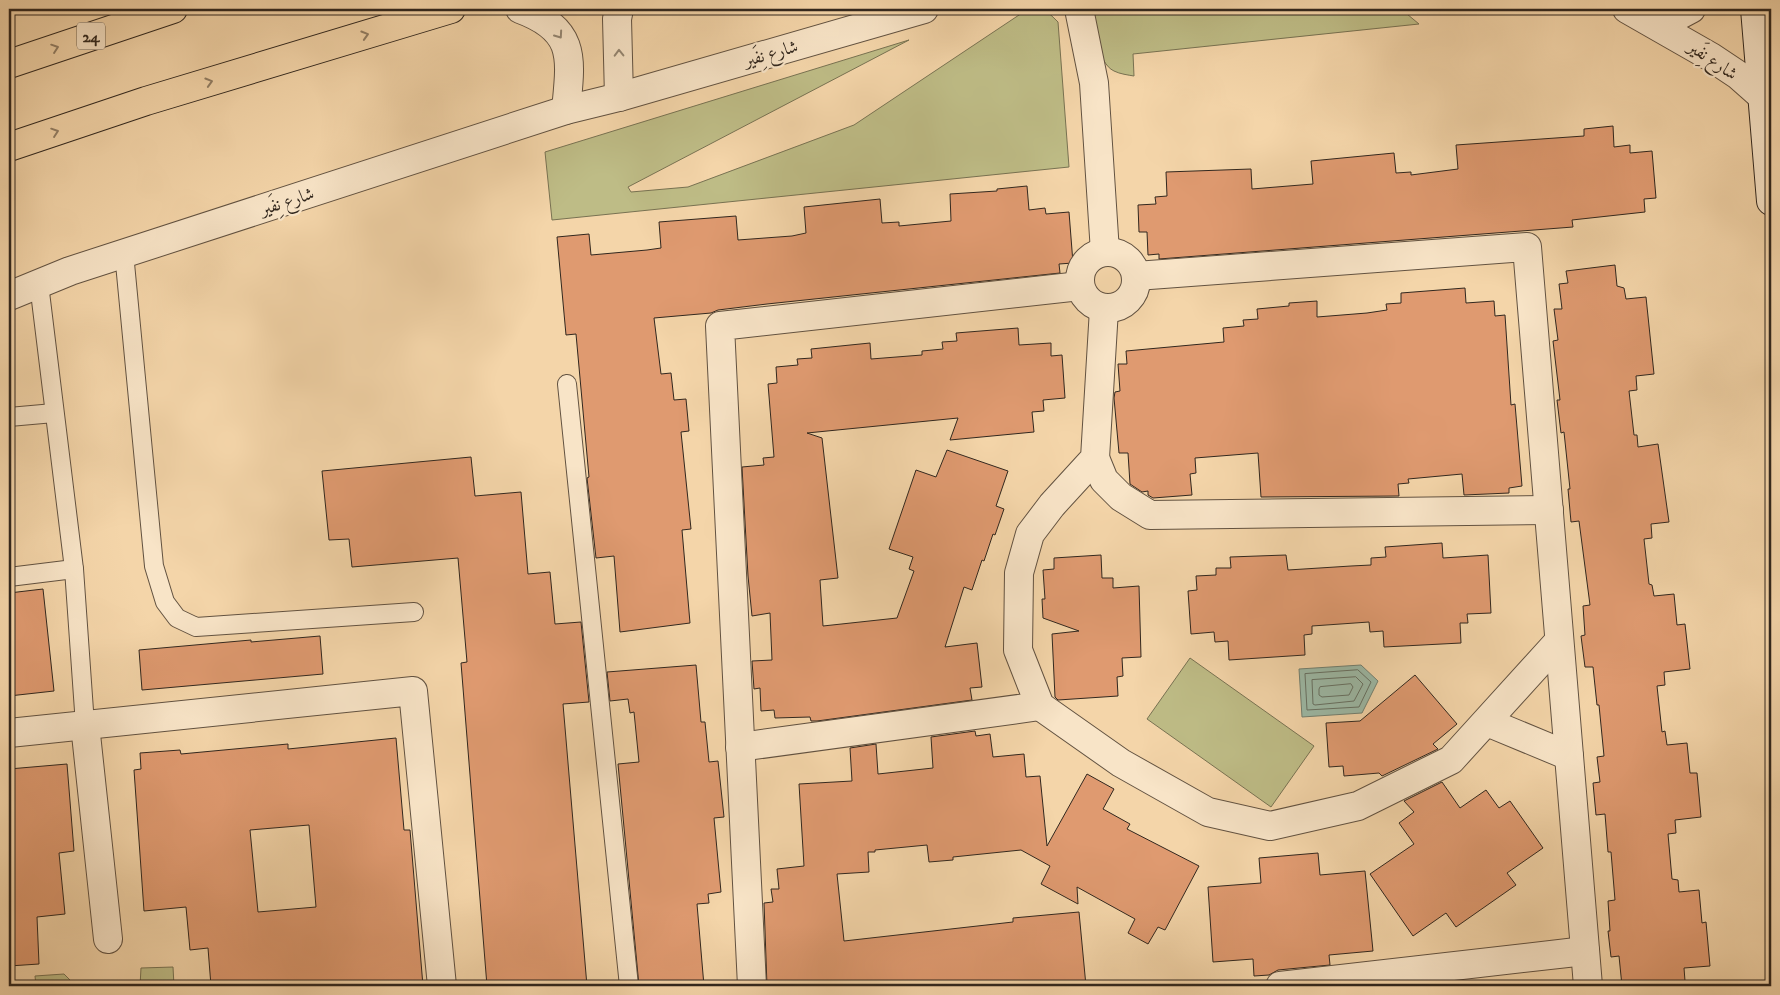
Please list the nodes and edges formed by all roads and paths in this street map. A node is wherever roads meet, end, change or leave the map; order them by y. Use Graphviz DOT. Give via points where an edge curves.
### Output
graph roads {
  1 [pos="173,9"];
  2 [pos="451,9"];
  3 [pos="520,9"];
  4 [pos="620,9"];
  5 [pos="924,9"];
  6 [pos="1079,9"];
  7 [pos="1627,9"];
  8 [pos="1691,9"];
  9 [pos="1755,9"];
  10 [pos="1659,26"];
  11 [pos="9,64"];
  12 [pos="619,97"];
  13 [pos="1764,98"];
  14 [pos="566,110"];
  15 [pos="9,147"];
  16 [pos="1771,201"];
  17 [pos="1105,252"];
  18 [pos="124,253"];
  19 [pos="1136,276"];
  20 [pos="39,284"];
  21 [pos="1080,286"];
  22 [pos="9,296"];
  23 [pos="1104,308"];
  24 [pos="568,384"];
  25 [pos="54,413"];
  26 [pos="9,417"];
  27 [pos="1094,458"];
  28 [pos="1548,510"];
  29 [pos="74,570"];
  30 [pos="9,577"];
  31 [pos="414,612"];
  32 [pos="1559,641"];
  33 [pos="1040,706"];
  34 [pos="1486,722"];
  35 [pos="85,725"];
  36 [pos="9,733"];
  37 [pos="740,747"];
  38 [pos="1569,756"];
  39 [pos="108,939"];
  40 [pos="1585,951"];
  41 [pos="442,986"];
  42 [pos="628,986"];
  43 [pos="752,986"];
  44 [pos="1280,986"];
  45 [pos="1588,986"];
  11 -- 1 [label="main road, 24, one-way"];
  15 -- 2 [label="main road, one-way" via="146,101"];
  3 -- 14 [label="street, one-way" via="552,25 565,43 570,65"];
  12 -- 4 [label="street, one-way" via="617,19"];
  5 -- 12 [label="street, شارع نِفَير"];
  6 -- 17 [label="street" via="1094,83"];
  7 -- 10 [label="street, شارع نِفَير"];
  8 -- 10 [label="street, شارع نِفَير"];
  9 -- 13 [label="street"];
  10 -- 13 [label="street, شارع نِفَير" via="1738,75"];
  12 -- 14 [label="street, شارع نِفَير"];
  13 -- 16 [label="street"];
  14 -- 18 [label="street, شارع نِفَير"];
  17 -- 19 [label="street" via="1122,255"];
  17 -- 21 [label="street" via="1085,264"];
  18 -- 20 [label="street, شارع نِفَير"];
  18 -- 31 [label="lane" via="154,566 165,602 177,618 196,627"];
  19 -- 23 [label="street" via="1133,293 1128,300 1112,309"];
  19 -- 28 [label="street" via="1527,246"];
  20 -- 22 [label="street, شارع نِفَير"];
  20 -- 25 [label="lane"];
  21 -- 23 [label="street" via="1088,301"];
  21 -- 37 [label="street" via="720,326"];
  23 -- 27 [label="street"];
  24 -- 42 [label="lane"];
  25 -- 26 [label="lane"];
  25 -- 29 [label="lane"];
  27 -- 28 [label="street" via="1104,480 1121,497 1150,515"];
  27 -- 33 [label="street" via="1030,534 1019,573 1018,650"];
  28 -- 32 [label="street"];
  29 -- 30 [label="lane"];
  29 -- 35 [label="lane"];
  32 -- 34 [label="street"];
  32 -- 38 [label="street"];
  33 -- 34 [label="street" via="1121,763 1208,812 1270,826 1358,806 1451,760"];
  33 -- 37 [label="street"];
  34 -- 38 [label="street"];
  35 -- 36 [label="street"];
  35 -- 39 [label="street"];
  35 -- 41 [label="street" via="413,691"];
  37 -- 43 [label="street"];
  38 -- 40 [label="street"];
  40 -- 44 [label="street"];
  40 -- 45 [label="street"];
}
